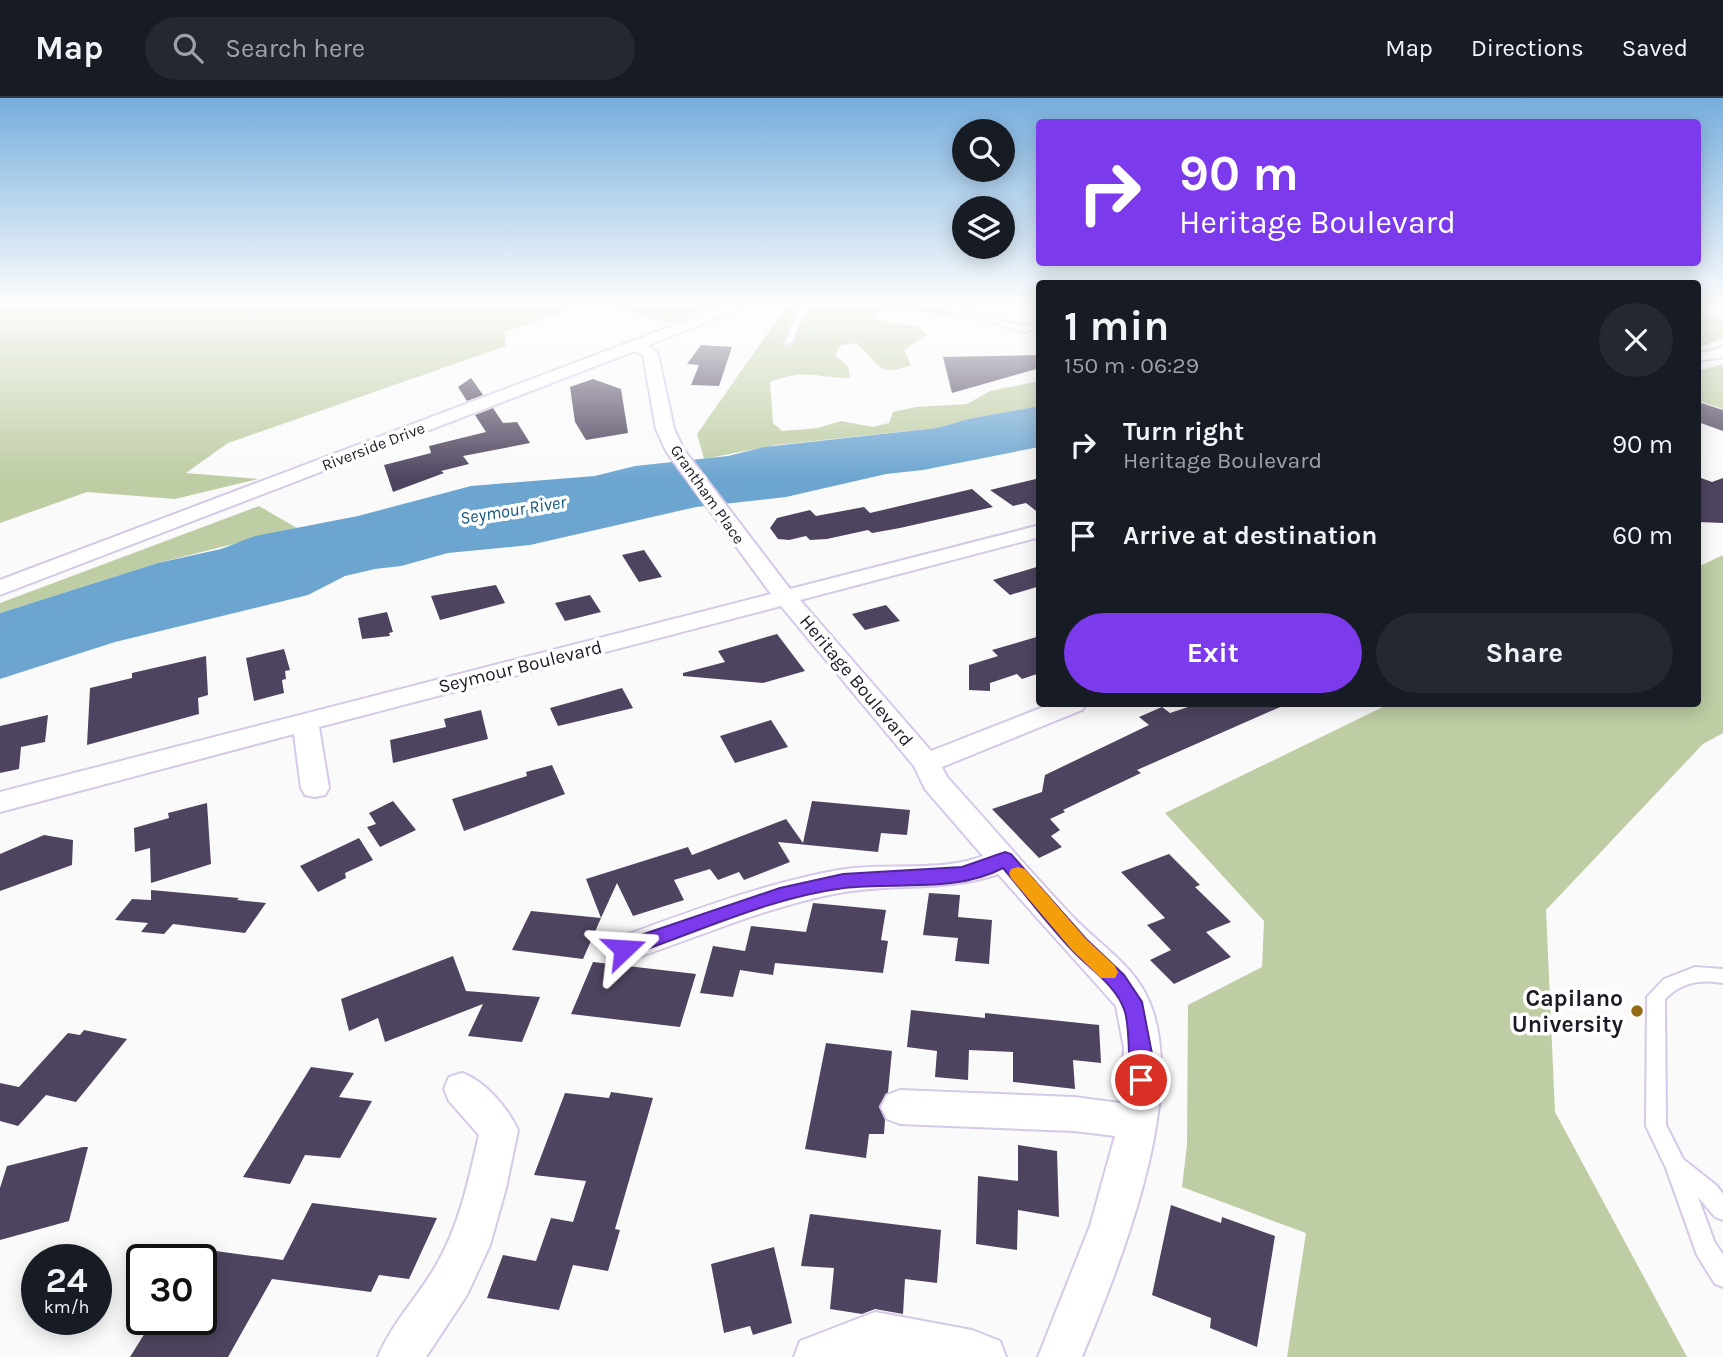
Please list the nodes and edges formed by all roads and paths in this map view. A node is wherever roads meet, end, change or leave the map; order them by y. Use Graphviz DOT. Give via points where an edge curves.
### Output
graph roads {
  1 [pos="594,362"];
  2 [pos="652,362"];
  3 [pos="678,455"];
  4 [pos="724,517"];
  5 [pos="1036,531"];
  6 [pos="0,588"];
  7 [pos="787,597"];
  8 [pos="1066,707"];
  9 [pos="305,721"];
  10 [pos="926,763"];
  11 [pos="315,789"];
  12 [pos="0,802"];
  13 [pos="1005,859"];
  14 [pos="624,949"];
  15 [pos="1723,976"];
  16 [pos="463,1089"];
  17 [pos="900,1107"];
  18 [pos="1138,1122"];
  19 [pos="1676,1166"];
  20 [pos="1723,1210"];
  21 [pos="1723,1276"];
  22 [pos="400,1357"];
  23 [pos="816,1357"];
  24 [pos="984,1357"];
  25 [pos="1060,1357"];
  1 -- 6 [label="street, Riverside Drive"];
  2 -- 3 [label="street, Grantham Place" via="665,429"];
  3 -- 4 [label="street, Grantham Place"];
  4 -- 7 [label="street, Grantham Place"];
  5 -- 7 [label="street, Seymour Boulevard"];
  7 -- 9 [label="street, Seymour Boulevard"];
  7 -- 10 [label="street, Heritage Boulevard"];
  8 -- 10 [label="street, Heritage Boulevard"];
  9 -- 11 [label="street"];
  9 -- 12 [label="street, Seymour Boulevard"];
  10 -- 13 [label="street, Heritage Boulevard" via="935,782"];
  13 -- 14 [label="street" via="962,874 843,881 780,895"];
  13 -- 18 [label="street, Heritage Boulevard" via="1079,945 1117,981 1135,1008 1142,1059"];
  15 -- 19 [label="lane" via="1686,975 1668,983 1656,997 1656,1126"];
  16 -- 22 [label="street" via="499,1130 491,1171 473,1233 453,1279"];
  17 -- 18 [label="street" via="1074,1114"];
  18 -- 25 [label="street, Heritage Boulevard" via="1106,1246"];
  19 -- 20 [label="lane"];
  19 -- 21 [label="lane" via="1704,1247"];
  23 -- 24 [label="street" via="875,1334"];
}
